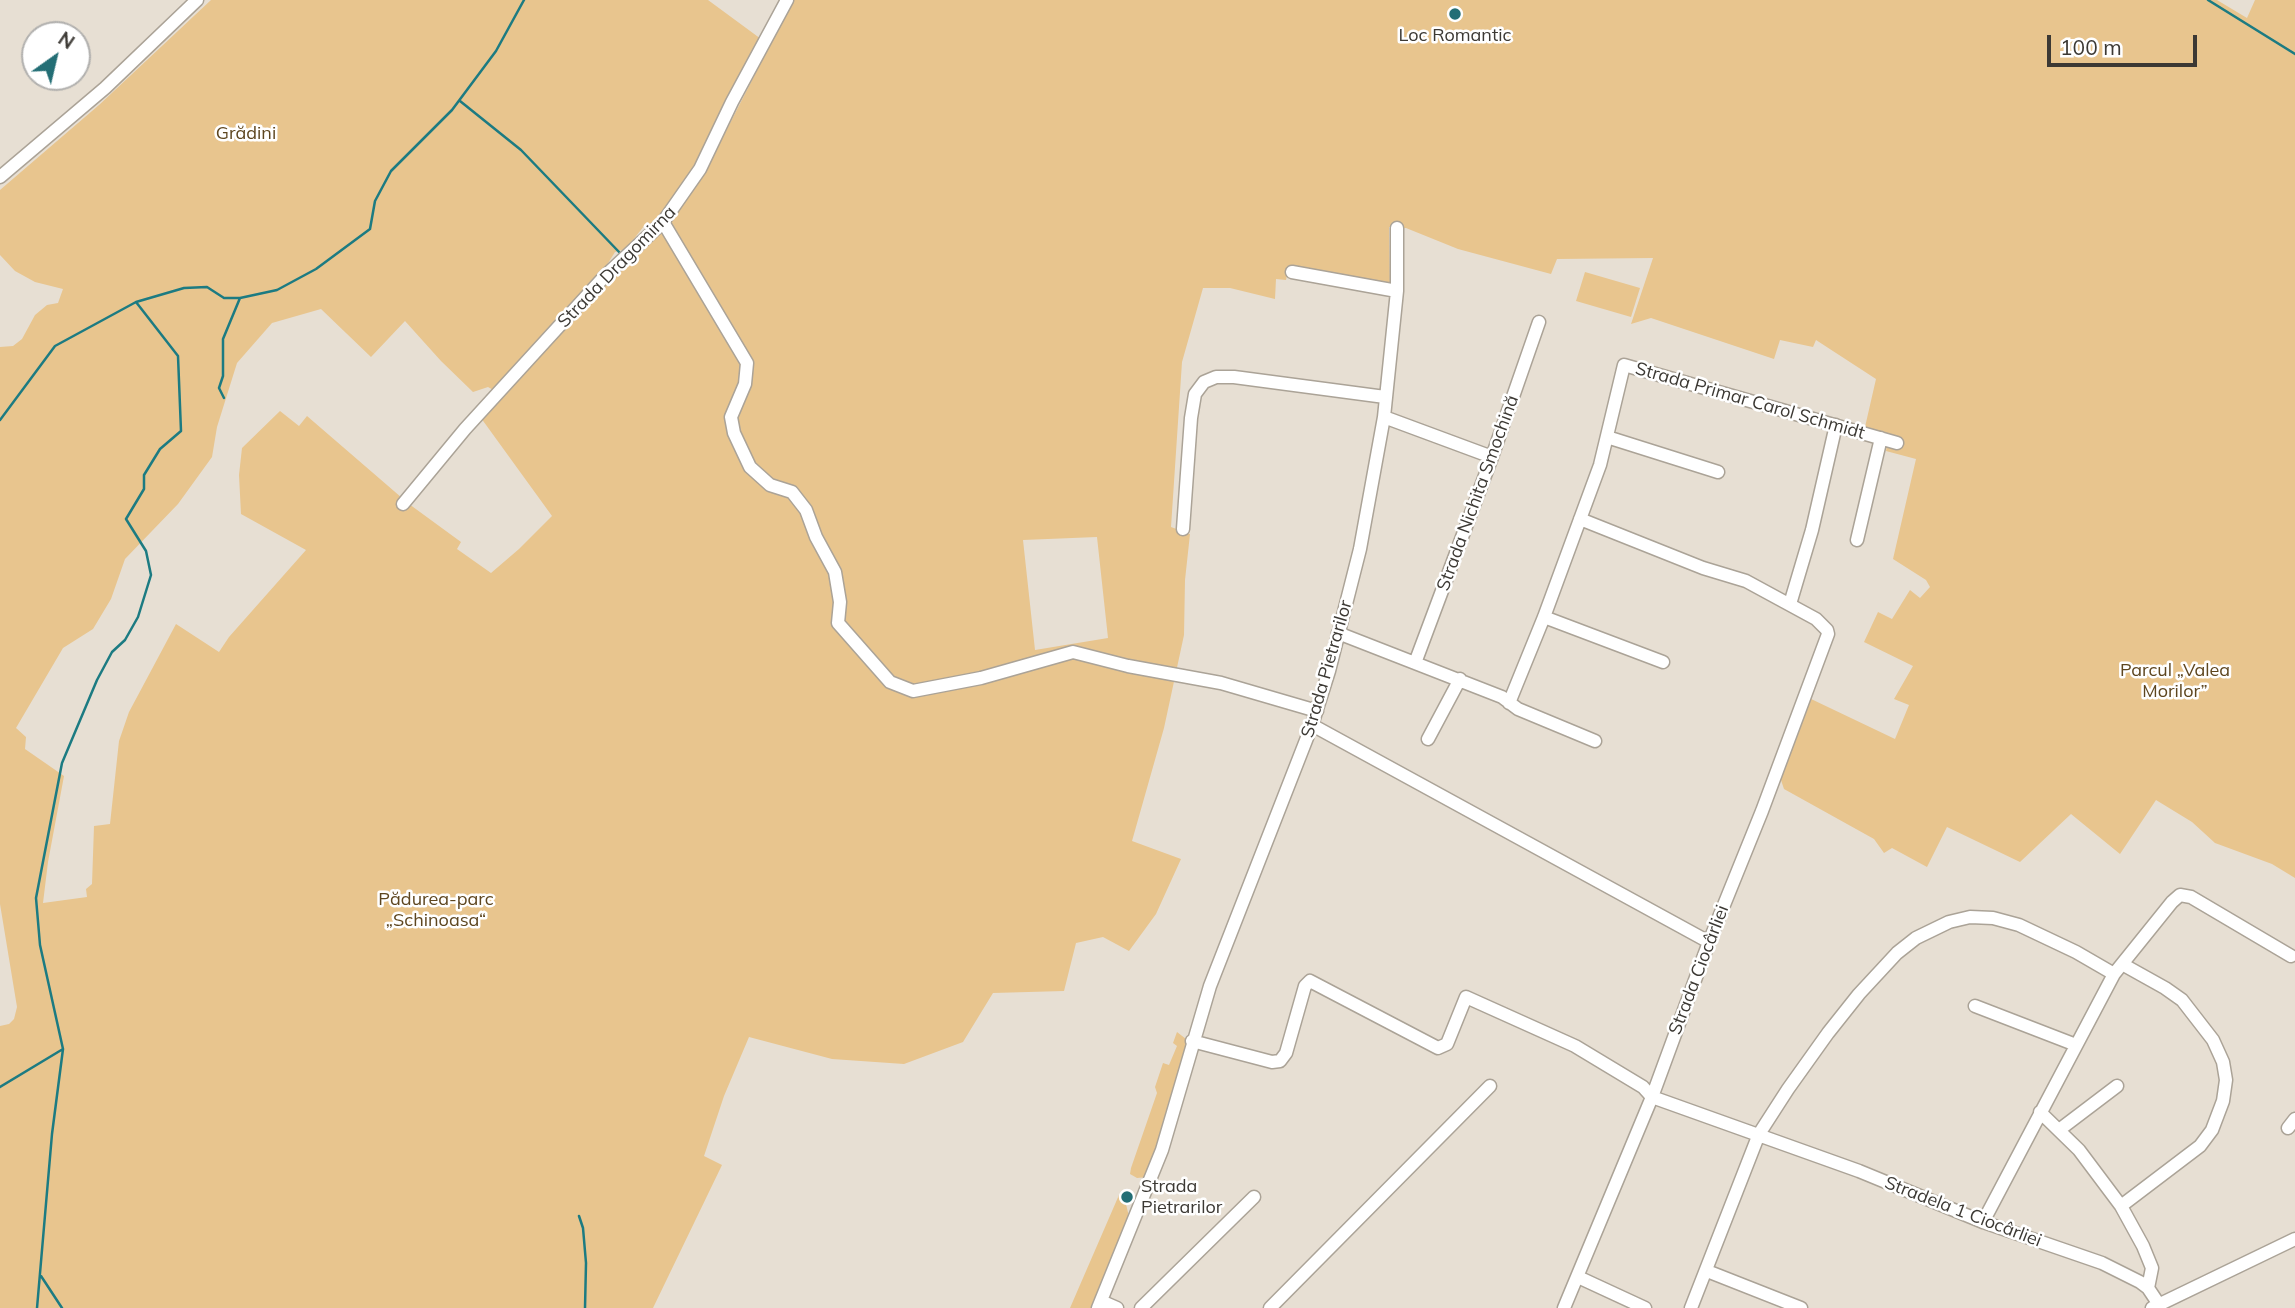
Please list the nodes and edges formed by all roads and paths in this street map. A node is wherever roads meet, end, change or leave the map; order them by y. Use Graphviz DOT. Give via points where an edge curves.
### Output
graph roads {
  1 [pos="197,0"];
  2 [pos="787,0"];
  3 [pos="0,177"];
  4 [pos="663,222"];
  5 [pos="1397,228"];
  6 [pos="1293,272"];
  7 [pos="1397,291"];
  8 [pos="1539,322"];
  9 [pos="1385,397"];
  10 [pos="1384,417"];
  11 [pos="1836,425"];
  12 [pos="1607,437"];
  13 [pos="1881,438"];
  14 [pos="1897,443"];
  15 [pos="1492,457"];
  16 [pos="1718,472"];
  17 [pos="403,503"];
  18 [pos="1580,519"];
  19 [pos="1183,529"];
  20 [pos="1857,540"];
  21 [pos="1790,604"];
  22 [pos="1544,617"];
  23 [pos="1338,633"];
  24 [pos="1662,662"];
  25 [pos="1415,663"];
  26 [pos="1460,679"];
  27 [pos="1509,703"];
  28 [pos="1317,711"];
  29 [pos="1312,725"];
  30 [pos="1428,739"];
  31 [pos="1595,741"];
  32 [pos="1709,942"];
  33 [pos="2291,956"];
  34 [pos="2118,969"];
  35 [pos="1975,1006"];
  36 [pos="1192,1041"];
  37 [pos="2076,1045"];
  38 [pos="1490,1086"];
  39 [pos="2118,1086"];
  40 [pos="1652,1097"];
  41 [pos="2040,1112"];
  42 [pos="2059,1130"];
  43 [pos="1759,1134"];
  44 [pos="1254,1197"];
  45 [pos="2121,1206"];
  46 [pos="1983,1222"];
  47 [pos="2295,1239"];
  48 [pos="1707,1271"];
  49 [pos="1578,1277"];
  50 [pos="2148,1288"];
  51 [pos="1100,1304"];
  52 [pos="2155,1306"];
  53 [pos="1117,1308"];
  54 [pos="1141,1308"];
  55 [pos="1270,1308"];
  56 [pos="1564,1308"];
  57 [pos="1645,1308"];
  58 [pos="1691,1308"];
  59 [pos="1801,1308"];
  1 -- 3 [label="street" via="96,96"];
  2 -- 4 [label="street, Strada Dragomirna" via="700,169"];
  4 -- 17 [label="street, Strada Dragomirna" via="604,277"];
  4 -- 28 [label="street" via="747,363 745,384 731,416 750,467 770,485 792,492 806,510 835,572 838,623 890,682 913,691 982,678 1073,652 1220,683"];
  5 -- 7 [label="street, Strada Pietrarilor"];
  6 -- 7 [label="street"];
  7 -- 9 [label="street, Strada Pietrarilor"];
  8 -- 15 [label="street, Strada Nichita Smochină"];
  9 -- 10 [label="street, Strada Pietrarilor"];
  9 -- 19 [label="street" via="1234,377 1216,377 1204,383 1195,394 1191,418"];
  10 -- 15 [label="street"];
  10 -- 23 [label="street, Strada Pietrarilor" via="1360,549"];
  11 -- 12 [label="street, Strada Primar Carol Schmidt" via="1624,365"];
  11 -- 13 [label="street, Strada Primar Carol Schmidt"];
  11 -- 21 [label="street"];
  12 -- 16 [label="street"];
  12 -- 18 [label="street, Strada Primar Carol Schmidt"];
  13 -- 14 [label="street, Strada Primar Carol Schmidt"];
  13 -- 20 [label="street"];
  15 -- 25 [label="street, Strada Nichita Smochină"];
  18 -- 21 [label="street" via="1746,581"];
  18 -- 22 [label="street, Strada Primar Carol Schmidt"];
  21 -- 32 [label="street, Strada Ciocârliei" via="1827,630 1826,642"];
  22 -- 24 [label="street"];
  22 -- 27 [label="street, Strada Primar Carol Schmidt"];
  23 -- 25 [label="street"];
  23 -- 28 [label="street, Strada Pietrarilor"];
  25 -- 26 [label="street"];
  26 -- 27 [label="street"];
  26 -- 30 [label="street"];
  27 -- 31 [label="street"];
  28 -- 29 [label="street, Strada Pietrarilor"];
  29 -- 32 [label="street"];
  29 -- 36 [label="street, Strada Pietrarilor"];
  32 -- 40 [label="street, Strada Ciocârliei"];
  33 -- 34 [label="street" via="2203,903 2180,895"];
  34 -- 37 [label="street"];
  34 -- 43 [label="street" via="2019,925 1970,917 1949,922 1916,938 1866,986"];
  34 -- 45 [label="street" via="2182,1000 2213,1040 2226,1080 2212,1130 2200,1146"];
  35 -- 37 [label="street"];
  36 -- 40 [label="street, Stradela 1 Ciocârliei" via="1280,1061 1310,981 1438,1048 1447,1044 1466,997 1575,1046"];
  36 -- 51 [label="street, Strada Pietrarilor" via="1162,1150"];
  37 -- 41 [label="street"];
  38 -- 55 [label="street"];
  39 -- 42 [label="street"];
  40 -- 43 [label="street, Stradela 1 Ciocârliei"];
  40 -- 49 [label="street, Strada Ciocârliei"];
  41 -- 42 [label="street"];
  41 -- 46 [label="street"];
  42 -- 45 [label="street"];
  43 -- 46 [label="street, Stradela 1 Ciocârliei"];
  43 -- 48 [label="street"];
  44 -- 54 [label="street"];
  45 -- 50 [label="street" via="2152,1268"];
  46 -- 50 [label="street, Stradela 1 Ciocârliei" via="2102,1263"];
  47 -- 52 [label="street"];
  48 -- 58 [label="street"];
  48 -- 59 [label="street"];
  49 -- 56 [label="street, Strada Ciocârliei"];
  49 -- 57 [label="street"];
  50 -- 52 [label="street, Stradela 1 Ciocârliei"];
  51 -- 53 [label="street"];
}
